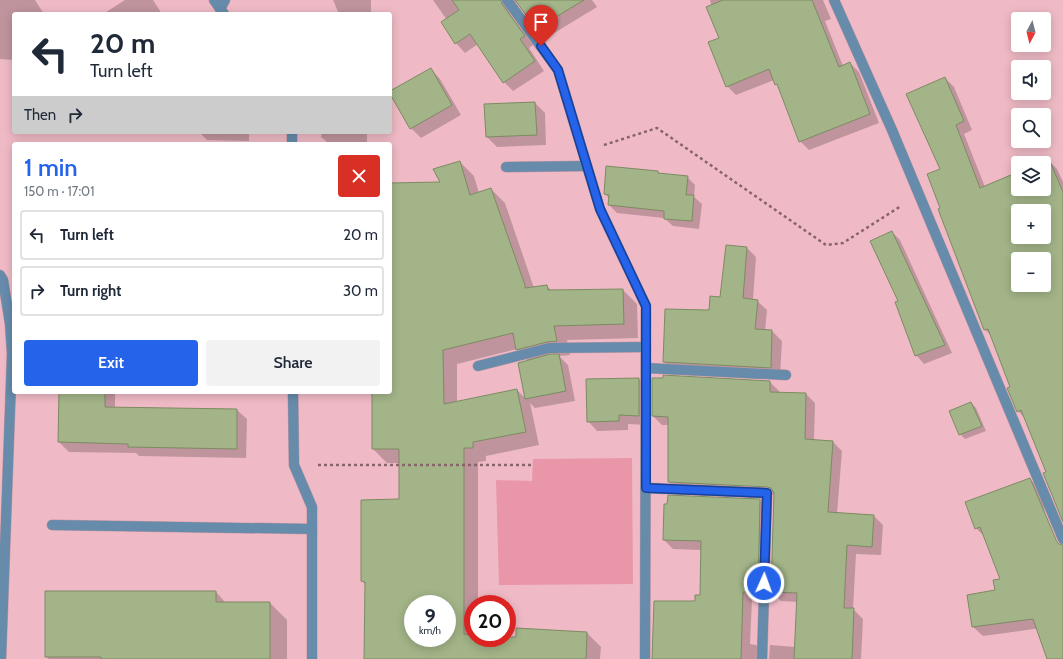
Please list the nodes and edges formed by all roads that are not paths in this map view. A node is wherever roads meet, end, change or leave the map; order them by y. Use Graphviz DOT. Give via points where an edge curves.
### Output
graph roads {
  1 [pos="214,0"];
  2 [pos="507,0"];
  3 [pos="834,0"];
  4 [pos="223,8"];
  5 [pos="587,166"];
  6 [pos="506,167"];
  7 [pos="0,275"];
  8 [pos="12,344"];
  9 [pos="646,347"];
  10 [pos="478,366"];
  11 [pos="646,368"];
  12 [pos="786,375"];
  13 [pos="12,379"];
  14 [pos="293,394"];
  15 [pos="646,488"];
  16 [pos="52,525"];
  17 [pos="312,529"];
  18 [pos="1063,539"];
  19 [pos="1,659"];
  20 [pos="312,659"];
  21 [pos="645,659"];
  22 [pos="762,659"];
  1 -- 4 [label="street"];
  2 -- 5 [label="street" via="558,70"];
  3 -- 18 [label="street" via="892,130"];
  5 -- 6 [label="street"];
  5 -- 9 [label="street" via="600,209 646,306"];
  7 -- 8 [label="street" via="3,280"];
  9 -- 10 [label="street" via="549,348"];
  9 -- 11 [label="street"];
  11 -- 12 [label="street"];
  11 -- 15 [label="street"];
  13 -- 19 [label="street"];
  14 -- 17 [label="street" via="294,465 312,507"];
  15 -- 21 [label="street"];
  15 -- 22 [label="street" via="767,493"];
  16 -- 17 [label="street"];
  17 -- 20 [label="street"];
}
